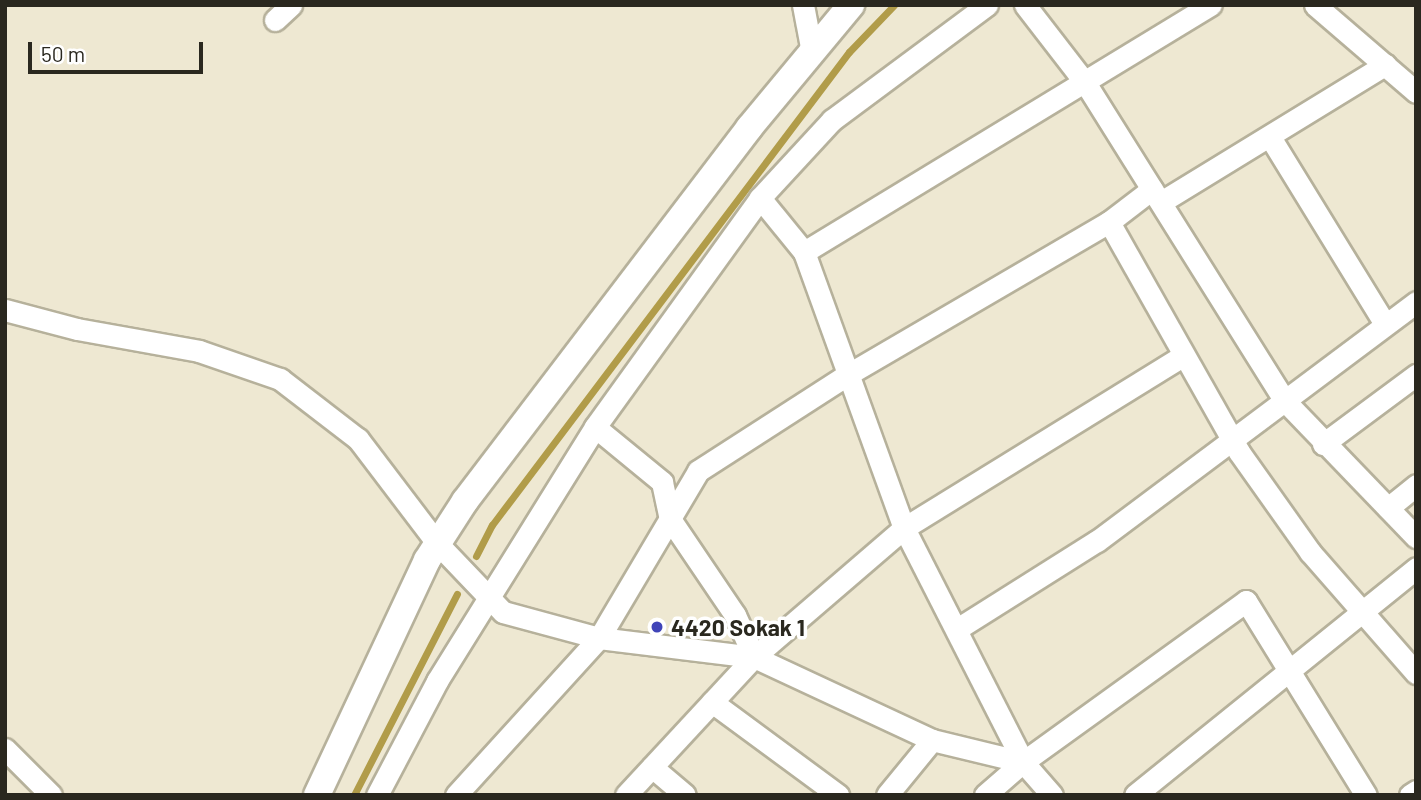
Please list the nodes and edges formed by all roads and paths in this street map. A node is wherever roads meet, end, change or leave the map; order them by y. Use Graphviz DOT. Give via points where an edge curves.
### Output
graph roads {
  1 [pos="803,5"];
  2 [pos="851,5"];
  3 [pos="987,5"];
  4 [pos="1025,5"];
  5 [pos="1211,5"];
  6 [pos="1315,5"];
  7 [pos="812,52"];
  8 [pos="1385,65"];
  9 [pos="1086,85"];
  10 [pos="1416,92"];
  11 [pos="1270,137"];
  12 [pos="1156,195"];
  13 [pos="760,198"];
  14 [pos="1109,222"];
  15 [pos="804,252"];
  16 [pos="1416,302"];
  17 [pos="5,310"];
  18 [pos="1385,324"];
  19 [pos="1183,356"];
  20 [pos="847,375"];
  21 [pos="1416,375"];
  22 [pos="1285,401"];
  23 [pos="595,427"];
  24 [pos="1230,437"];
  25 [pos="1322,444"];
  26 [pos="1416,485"];
  27 [pos="1388,508"];
  28 [pos="670,519"];
  29 [pos="904,528"];
  30 [pos="1416,537"];
  31 [pos="437,543"];
  32 [pos="1416,568"];
  33 [pos="489,599"];
  34 [pos="1362,612"];
  35 [pos="957,629"];
  36 [pos="599,638"];
  37 [pos="754,657"];
  38 [pos="1287,670"];
  39 [pos="1416,673"];
  40 [pos="712,702"];
  41 [pos="932,740"];
  42 [pos="5,749"];
  43 [pos="1023,762"];
  44 [pos="652,767"];
  45 [pos="1416,791"];
  46 [pos="51,795"];
  47 [pos="317,795"];
  48 [pos="377,795"];
  49 [pos="456,795"];
  50 [pos="626,795"];
  51 [pos="685,795"];
  52 [pos="838,795"];
  53 [pos="887,795"];
  54 [pos="985,795"];
  55 [pos="1052,795"];
  56 [pos="1135,795"];
  57 [pos="1366,795"];
  58 [pos="1410,795"];
  1 -- 7 [label="street"];
  2 -- 7 [label="street"];
  3 -- 13 [label="street" via="832,120"];
  4 -- 9 [label="street"];
  5 -- 9 [label="street"];
  6 -- 8 [label="street"];
  7 -- 31 [label="street" via="749,128"];
  8 -- 10 [label="street"];
  8 -- 11 [label="street"];
  9 -- 12 [label="street"];
  9 -- 15 [label="street"];
  11 -- 12 [label="street"];
  11 -- 18 [label="street"];
  12 -- 14 [label="street"];
  12 -- 22 [label="street"];
  13 -- 15 [label="street"];
  13 -- 23 [label="street"];
  14 -- 19 [label="street"];
  14 -- 20 [label="street"];
  15 -- 20 [label="street"];
  16 -- 18 [label="street"];
  17 -- 31 [label="street" via="76,329 199,351 280,379 358,439"];
  18 -- 22 [label="street"];
  19 -- 24 [label="street"];
  19 -- 29 [label="street"];
  20 -- 28 [label="street" via="698,471"];
  20 -- 29 [label="street"];
  21 -- 25 [label="street"];
  22 -- 24 [label="street"];
  22 -- 25 [label="street"];
  23 -- 28 [label="street" via="662,482"];
  23 -- 33 [label="street"];
  24 -- 34 [label="street" via="1310,552"];
  24 -- 35 [label="street" via="1097,541"];
  25 -- 27 [label="street"];
  26 -- 27 [label="street"];
  27 -- 30 [label="street"];
  28 -- 36 [label="street"];
  28 -- 37 [label="street" via="735,615"];
  29 -- 35 [label="street"];
  29 -- 37 [label="street"];
  31 -- 33 [label="street"];
  31 -- 47 [label="street"];
  32 -- 34 [label="street"];
  33 -- 36 [label="street" via="503,612"];
  33 -- 48 [label="street" via="437,681"];
  34 -- 38 [label="street"];
  34 -- 39 [label="street"];
  35 -- 43 [label="street"];
  36 -- 37 [label="street"];
  36 -- 49 [label="street"];
  37 -- 40 [label="street"];
  37 -- 41 [label="street"];
  38 -- 43 [label="street" via="1246,601"];
  38 -- 56 [label="street"];
  38 -- 57 [label="street"];
  40 -- 44 [label="street"];
  40 -- 52 [label="street"];
  41 -- 43 [label="street"];
  41 -- 53 [label="street"];
  42 -- 46 [label="street"];
  43 -- 54 [label="street"];
  43 -- 55 [label="street"];
  44 -- 50 [label="street"];
  44 -- 51 [label="street"];
  45 -- 58 [label="street"];
}
